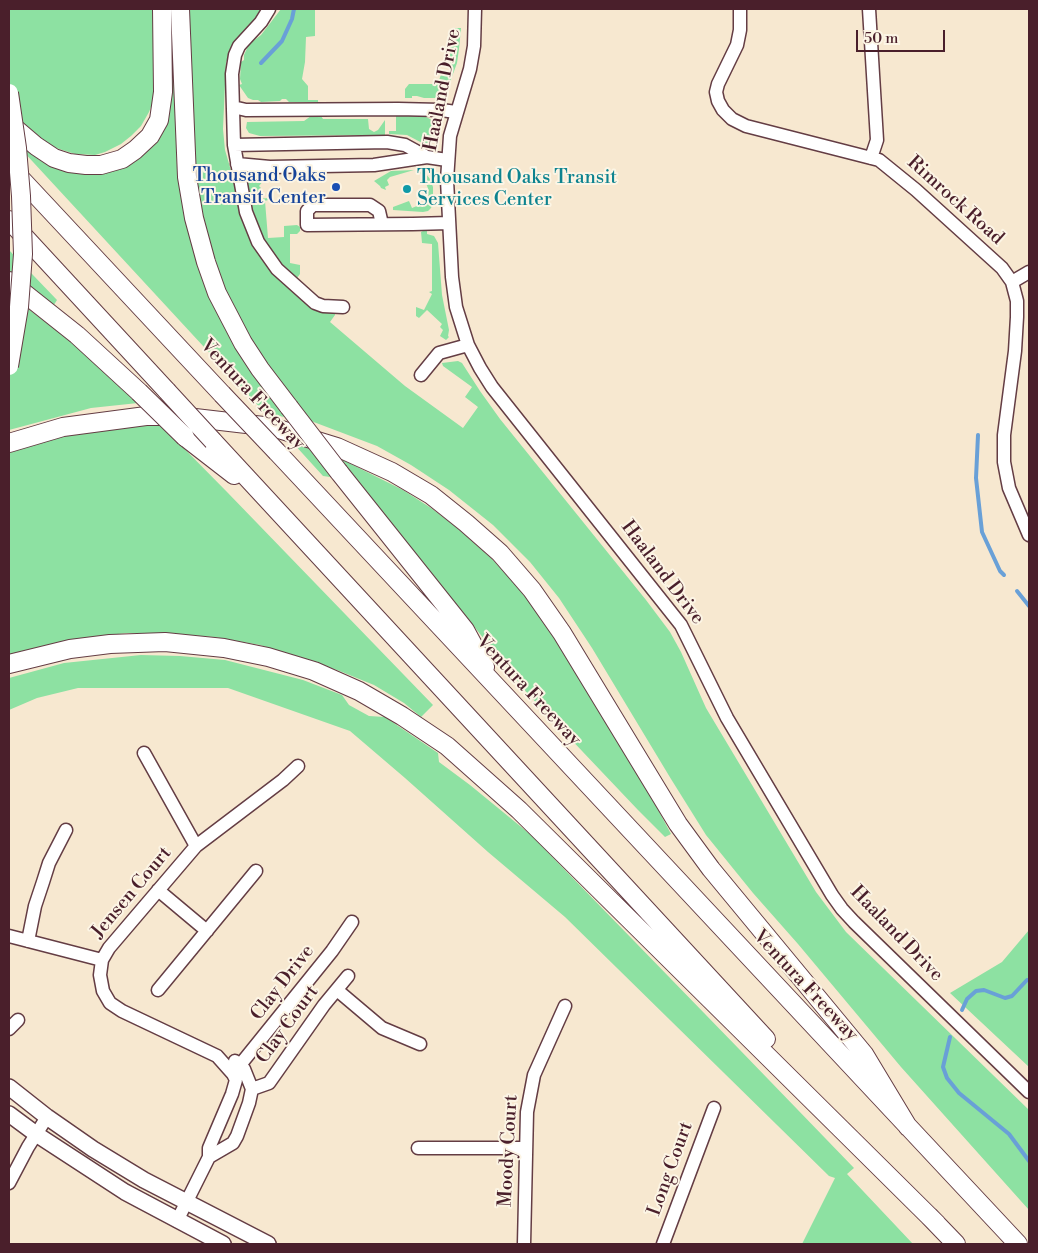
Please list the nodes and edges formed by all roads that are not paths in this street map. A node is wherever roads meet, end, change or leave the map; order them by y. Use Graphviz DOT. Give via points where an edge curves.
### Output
graph roads {
  1 [pos="162,9"];
  2 [pos="180,9"];
  3 [pos="269,9"];
  4 [pos="476,9"];
  5 [pos="740,9"];
  6 [pos="869,9"];
  7 [pos="9,93"];
  8 [pos="233,107"];
  9 [pos="456,112"];
  10 [pos="9,123"];
  11 [pos="234,145"];
  12 [pos="428,157"];
  13 [pos="870,158"];
  14 [pos="447,160"];
  15 [pos="237,164"];
  16 [pos="9,166"];
  17 [pos="9,220"];
  18 [pos="449,223"];
  19 [pos="382,224"];
  20 [pos="1029,272"];
  21 [pos="9,281"];
  22 [pos="1012,282"];
  23 [pos="343,307"];
  24 [pos="468,345"];
  25 [pos="9,366"];
  26 [pos="422,375"];
  27 [pos="9,443"];
  28 [pos="278,509"];
  29 [pos="1029,535"];
  30 [pos="9,664"];
  31 [pos="497,690"];
  32 [pos="144,753"];
  33 [pos="298,766"];
  34 [pos="66,830"];
  35 [pos="196,846"];
  36 [pos="256,871"];
  37 [pos="158,890"];
  38 [pos="352,922"];
  39 [pos="206,931"];
  40 [pos="9,936"];
  41 [pos="28,941"];
  42 [pos="102,960"];
  43 [pos="348,976"];
  44 [pos="158,990"];
  45 [pos="337,990"];
  46 [pos="565,1006"];
  47 [pos="420,1044"];
  48 [pos="217,1056"];
  49 [pos="240,1065"];
  50 [pos="9,1087"];
  51 [pos="252,1088"];
  52 [pos="1029,1092"];
  53 [pos="714,1108"];
  54 [pos="9,1114"];
  55 [pos="47,1117"];
  56 [pos="908,1126"];
  57 [pos="36,1134"];
  58 [pos="418,1148"];
  59 [pos="526,1148"];
  60 [pos="209,1158"];
  61 [pos="9,1183"];
  62 [pos="186,1203"];
  63 [pos="177,1221"];
  64 [pos="937,1224"];
  65 [pos="223,1244"];
  66 [pos="268,1244"];
  67 [pos="524,1244"];
  68 [pos="663,1244"];
  69 [pos="956,1244"];
  70 [pos="1018,1244"];
  1 -- 10 [label="highway" via="163,92 159,120 150,136 136,150 101,165 69,163 54,158"];
  2 -- 31 [label="highway, bridge" via="188,177 194,218 217,292 260,369 465,630"];
  3 -- 8 [label="street" via="235,55"];
  4 -- 9 [label="street, Haaland Drive" via="470,69"];
  5 -- 13 [label="street, Rimrock Road" via="737,45 716,92 723,110 746,126"];
  6 -- 13 [label="street" via="877,140"];
  7 -- 25 [label="highway, bridge" via="18,157 23,254 19,307"];
  8 -- 9 [label="street" via="246,110"];
  8 -- 11 [label="street"];
  9 -- 14 [label="street, Haaland Drive"];
  11 -- 12 [label="street" via="387,142 405,145"];
  11 -- 15 [label="street"];
  12 -- 14 [label="street"];
  12 -- 15 [label="street" via="374,165 270,167"];
  13 -- 22 [label="street, Rimrock Road" via="892,169 1002,268"];
  14 -- 18 [label="street, Haaland Drive"];
  15 -- 23 [label="street" via="246,212 258,242 277,269 315,303"];
  16 -- 31 [label="highway, Ventura Freeway, bridge"];
  17 -- 28 [label="highway, bridge"];
  18 -- 19 [label="street"];
  18 -- 24 [label="street, Haaland Drive" via="456,307"];
  19 -- 19 [label="street" via="307,225 307,210 313,205 370,205 379,211"];
  20 -- 22 [label="street"];
  21 -- 28 [label="highway, bridge" via="77,335 185,437"];
  22 -- 29 [label="street, Rimrock Road" via="1018,317 1004,435 1004,462 1009,488"];
  24 -- 26 [label="street" via="439,353"];
  24 -- 52 [label="street, Haaland Drive" via="492,387 681,626 727,718 842,909"];
  27 -- 56 [label="highway" via="64,427 146,416 178,416 272,427 337,447 392,472 431,495 500,554 532,590 562,633 678,824 711,869 864,1054"];
  28 -- 64 [label="highway"];
  30 -- 64 [label="highway" via="70,649 110,644 165,642 224,648 314,671 359,691 402,716 447,746 519,810"];
  31 -- 56 [label="highway, Ventura Freeway"];
  32 -- 35 [label="street"];
  33 -- 35 [label="street, Jensen Court"];
  34 -- 41 [label="street" via="43,882"];
  35 -- 37 [label="street, Jensen Court"];
  36 -- 39 [label="street"];
  37 -- 39 [label="street"];
  37 -- 42 [label="street, Jensen Court"];
  38 -- 49 [label="street, Clay Drive"];
  39 -- 44 [label="street"];
  40 -- 41 [label="street"];
  41 -- 42 [label="street"];
  42 -- 48 [label="street, Jensen Court" via="100,975 103,991 110,1003"];
  43 -- 45 [label="street, Clay Court"];
  45 -- 47 [label="street" via="382,1028"];
  45 -- 51 [label="street, Clay Court" via="269,1083"];
  46 -- 59 [label="street, Moody Court" via="534,1075 527,1112"];
  48 -- 49 [label="street, Clay Court" via="225,1055"];
  48 -- 60 [label="street, Clay Court" via="236,1080 209,1148"];
  49 -- 51 [label="street, Clay Court"];
  50 -- 55 [label="main road"];
  51 -- 60 [label="street, Clay Court" via="238,1136 233,1143"];
  53 -- 68 [label="street, Long Court"];
  54 -- 57 [label="main road"];
  55 -- 57 [label="street"];
  55 -- 62 [label="main road" via="144,1180"];
  56 -- 70 [label="highway, Ventura Freeway"];
  57 -- 61 [label="street"];
  57 -- 63 [label="main road" via="125,1192"];
  58 -- 59 [label="street"];
  59 -- 67 [label="street, Moody Court"];
  60 -- 62 [label="street, Clay Court"];
  62 -- 63 [label="street, Clay Court"];
  62 -- 66 [label="main road"];
  63 -- 65 [label="main road"];
  64 -- 69 [label="highway"];
}
